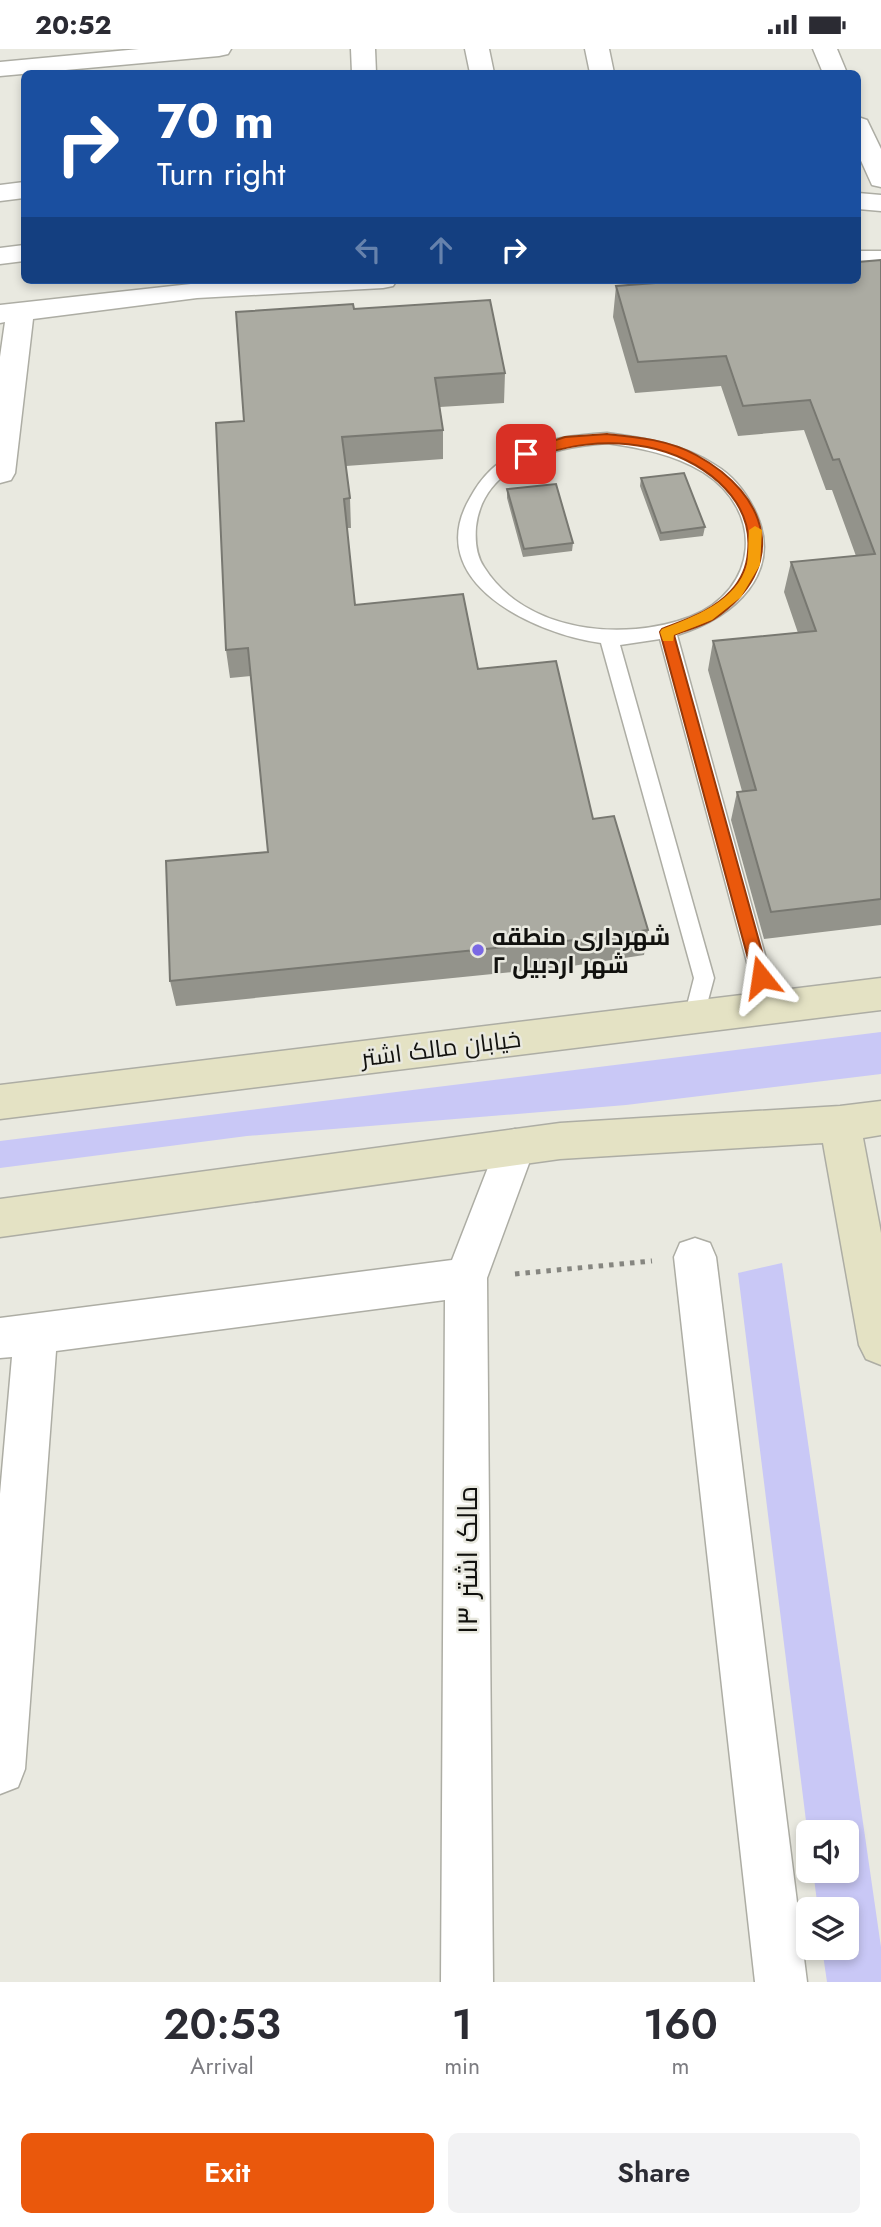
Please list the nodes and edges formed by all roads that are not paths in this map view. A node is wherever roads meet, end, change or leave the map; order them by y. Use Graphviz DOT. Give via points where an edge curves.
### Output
graph roads {
  1 [pos="363,49"];
  2 [pos="477,49"];
  3 [pos="597,49"];
  4 [pos="825,49"];
  5 [pos="204,55"];
  6 [pos="0,69"];
  7 [pos="363,70"];
  8 [pos="481,70"];
  9 [pos="601,70"];
  10 [pos="834,70"];
  11 [pos="861,132"];
  12 [pos="881,179"];
  13 [pos="21,190"];
  14 [pos="0,193"];
  15 [pos="861,201"];
  16 [pos="881,203"];
  17 [pos="21,253"];
  18 [pos="0,256"];
  19 [pos="861,259"];
  20 [pos="881,259"];
  21 [pos="309,284"];
  22 [pos="10,313"];
  23 [pos="0,473"];
  24 [pos="667,632"];
  25 [pos="608,638"];
  26 [pos="881,994"];
  27 [pos="787,1006"];
  28 [pos="695,1017"];
  29 [pos="0,1102"];
  30 [pos="881,1118"];
  31 [pos="840,1124"];
  32 [pos="515,1147"];
  33 [pos="0,1218"];
  34 [pos="695,1257"];
  35 [pos="467,1279"];
  36 [pos="18,1336"];
  37 [pos="881,1345"];
  38 [pos="0,1769"];
  39 [pos="467,1982"];
  40 [pos="781,1982"];
  1 -- 7 [label="street"];
  2 -- 8 [label="street"];
  3 -- 9 [label="street"];
  4 -- 10 [label="street"];
  5 -- 6 [label="street"];
  11 -- 12 [label="street"];
  13 -- 14 [label="street"];
  15 -- 16 [label="street"];
  17 -- 18 [label="street"];
  19 -- 20 [label="street"];
  21 -- 22 [label="street" via="197,290"];
  22 -- 23 [label="street"];
  24 -- 25 [label="lane"];
  24 -- 25 [label="lane" via="707,617 737,594 754,565 757,534 746,504 723,477 690,457 650,443 607,438 565,442 526,454 495,473 474,499 465,529 470,560 490,589 521,613 562,631"];
  24 -- 27 [label="lane" via="761,977"];
  25 -- 28 [label="lane" via="704,978"];
  26 -- 27 [label="main road, خیابان مالک اشتر"];
  27 -- 28 [label="main road, خیابان مالک اشتر"];
  28 -- 29 [label="main road, خیابان مالک اشتر"];
  30 -- 31 [label="main road"];
  31 -- 32 [label="main road"];
  31 -- 37 [label="main road"];
  32 -- 33 [label="main road"];
  32 -- 35 [label="street, مالک اشتر ۱۳"];
  34 -- 40 [label="street"];
  35 -- 36 [label="street"];
  35 -- 39 [label="street, مالک اشتر ۱۳"];
  36 -- 38 [label="street"];
}
